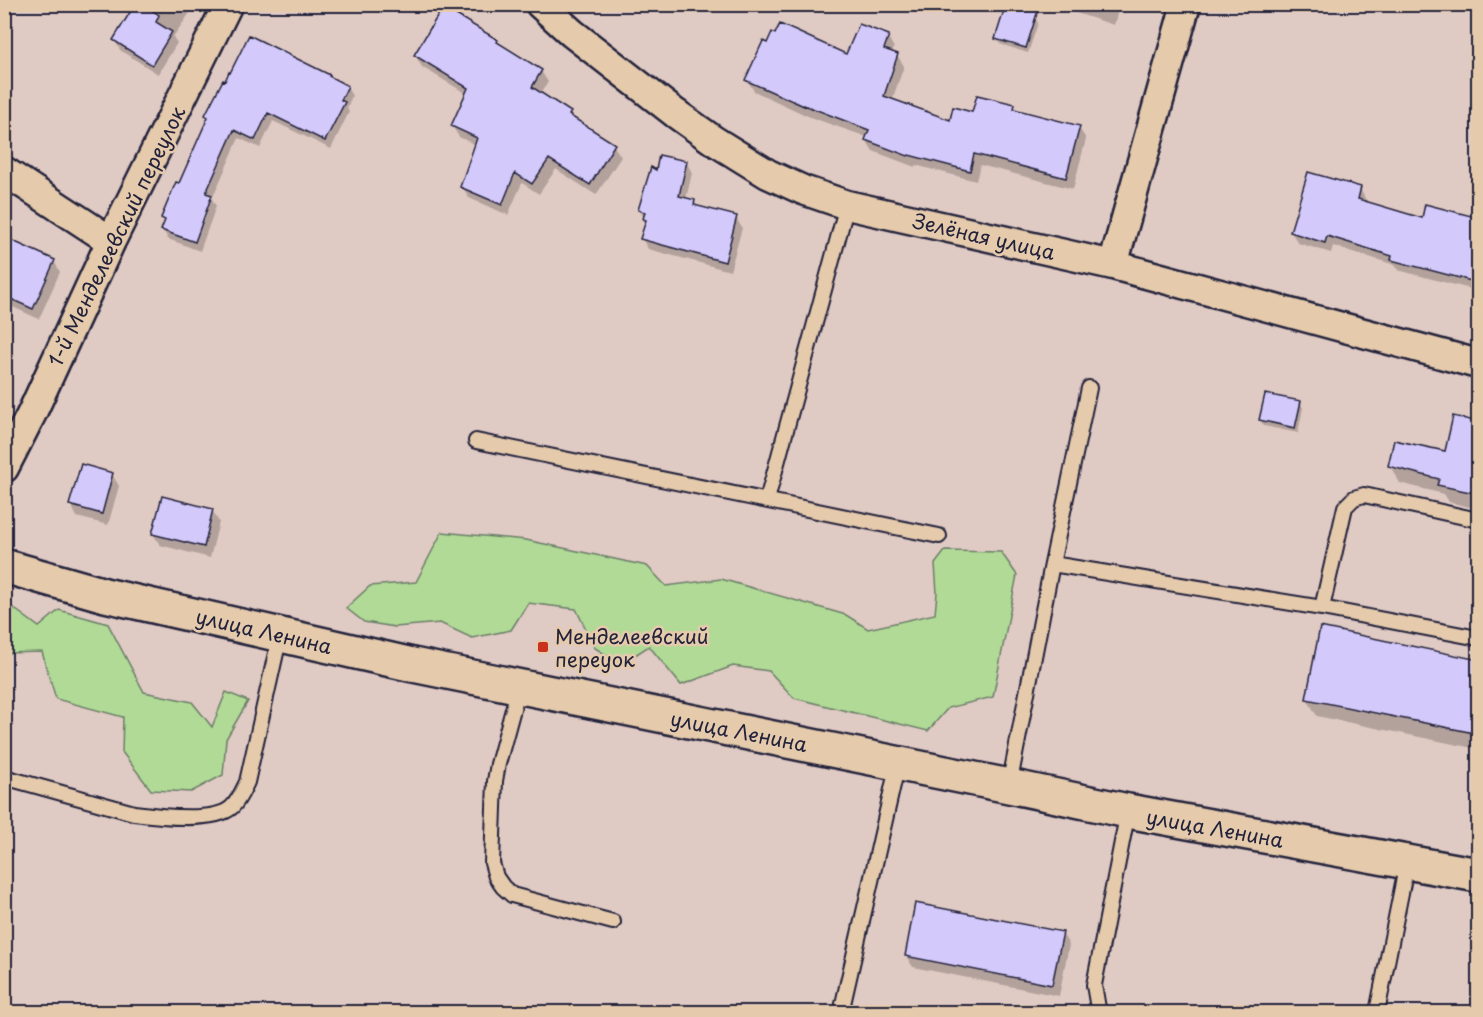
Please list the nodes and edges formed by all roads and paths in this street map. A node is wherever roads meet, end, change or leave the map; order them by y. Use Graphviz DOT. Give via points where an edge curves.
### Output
graph roads {
  1 [pos="228,4"];
  2 [pos="540,4"];
  3 [pos="1186,4"];
  4 [pos="4,171"];
  5 [pos="847,205"];
  6 [pos="111,241"];
  7 [pos="1113,265"];
  8 [pos="1479,364"];
  9 [pos="1089,388"];
  10 [pos="477,441"];
  11 [pos="4,468"];
  12 [pos="767,500"];
  13 [pos="1479,520"];
  14 [pos="939,537"];
  15 [pos="1052,564"];
  16 [pos="4,566"];
  17 [pos="1322,608"];
  18 [pos="280,635"];
  19 [pos="1479,638"];
  20 [pos="519,687"];
  21 [pos="898,763"];
  22 [pos="4,777"];
  23 [pos="1009,786"];
  24 [pos="1128,812"];
  25 [pos="1407,863"];
  26 [pos="1479,875"];
  27 [pos="613,922"];
  28 [pos="843,1004"];
  29 [pos="1100,1012"];
  30 [pos="1377,1012"];
  1 -- 6 [label="street, 1-й Менделеевский переулок"];
  2 -- 5 [label="street, Зелёная улица" via="572,33 713,140 768,174"];
  3 -- 7 [label="street"];
  4 -- 6 [label="street"];
  5 -- 7 [label="street, Зелёная улица"];
  5 -- 12 [label="lane"];
  6 -- 11 [label="street, 1-й Менделеевский переулок"];
  7 -- 8 [label="street, Зелёная улица"];
  9 -- 15 [label="lane"];
  10 -- 12 [label="lane"];
  12 -- 14 [label="lane"];
  13 -- 17 [label="lane" via="1364,495 1354,498 1345,507"];
  15 -- 17 [label="lane"];
  15 -- 23 [label="lane"];
  16 -- 18 [label="main road, улица Ленина" via="105,595"];
  17 -- 19 [label="lane"];
  18 -- 20 [label="main road, улица Ленина"];
  18 -- 22 [label="lane" via="247,782 232,807 222,813 134,813"];
  20 -- 21 [label="main road, улица Ленина"];
  20 -- 27 [label="lane" via="495,781 492,862 496,877 512,895"];
  21 -- 23 [label="main road, улица Ленина"];
  21 -- 28 [label="lane"];
  23 -- 24 [label="main road, улица Ленина"];
  24 -- 25 [label="main road, улица Ленина"];
  24 -- 29 [label="lane" via="1094,985"];
  25 -- 26 [label="main road, улица Ленина"];
  25 -- 30 [label="lane"];
}
